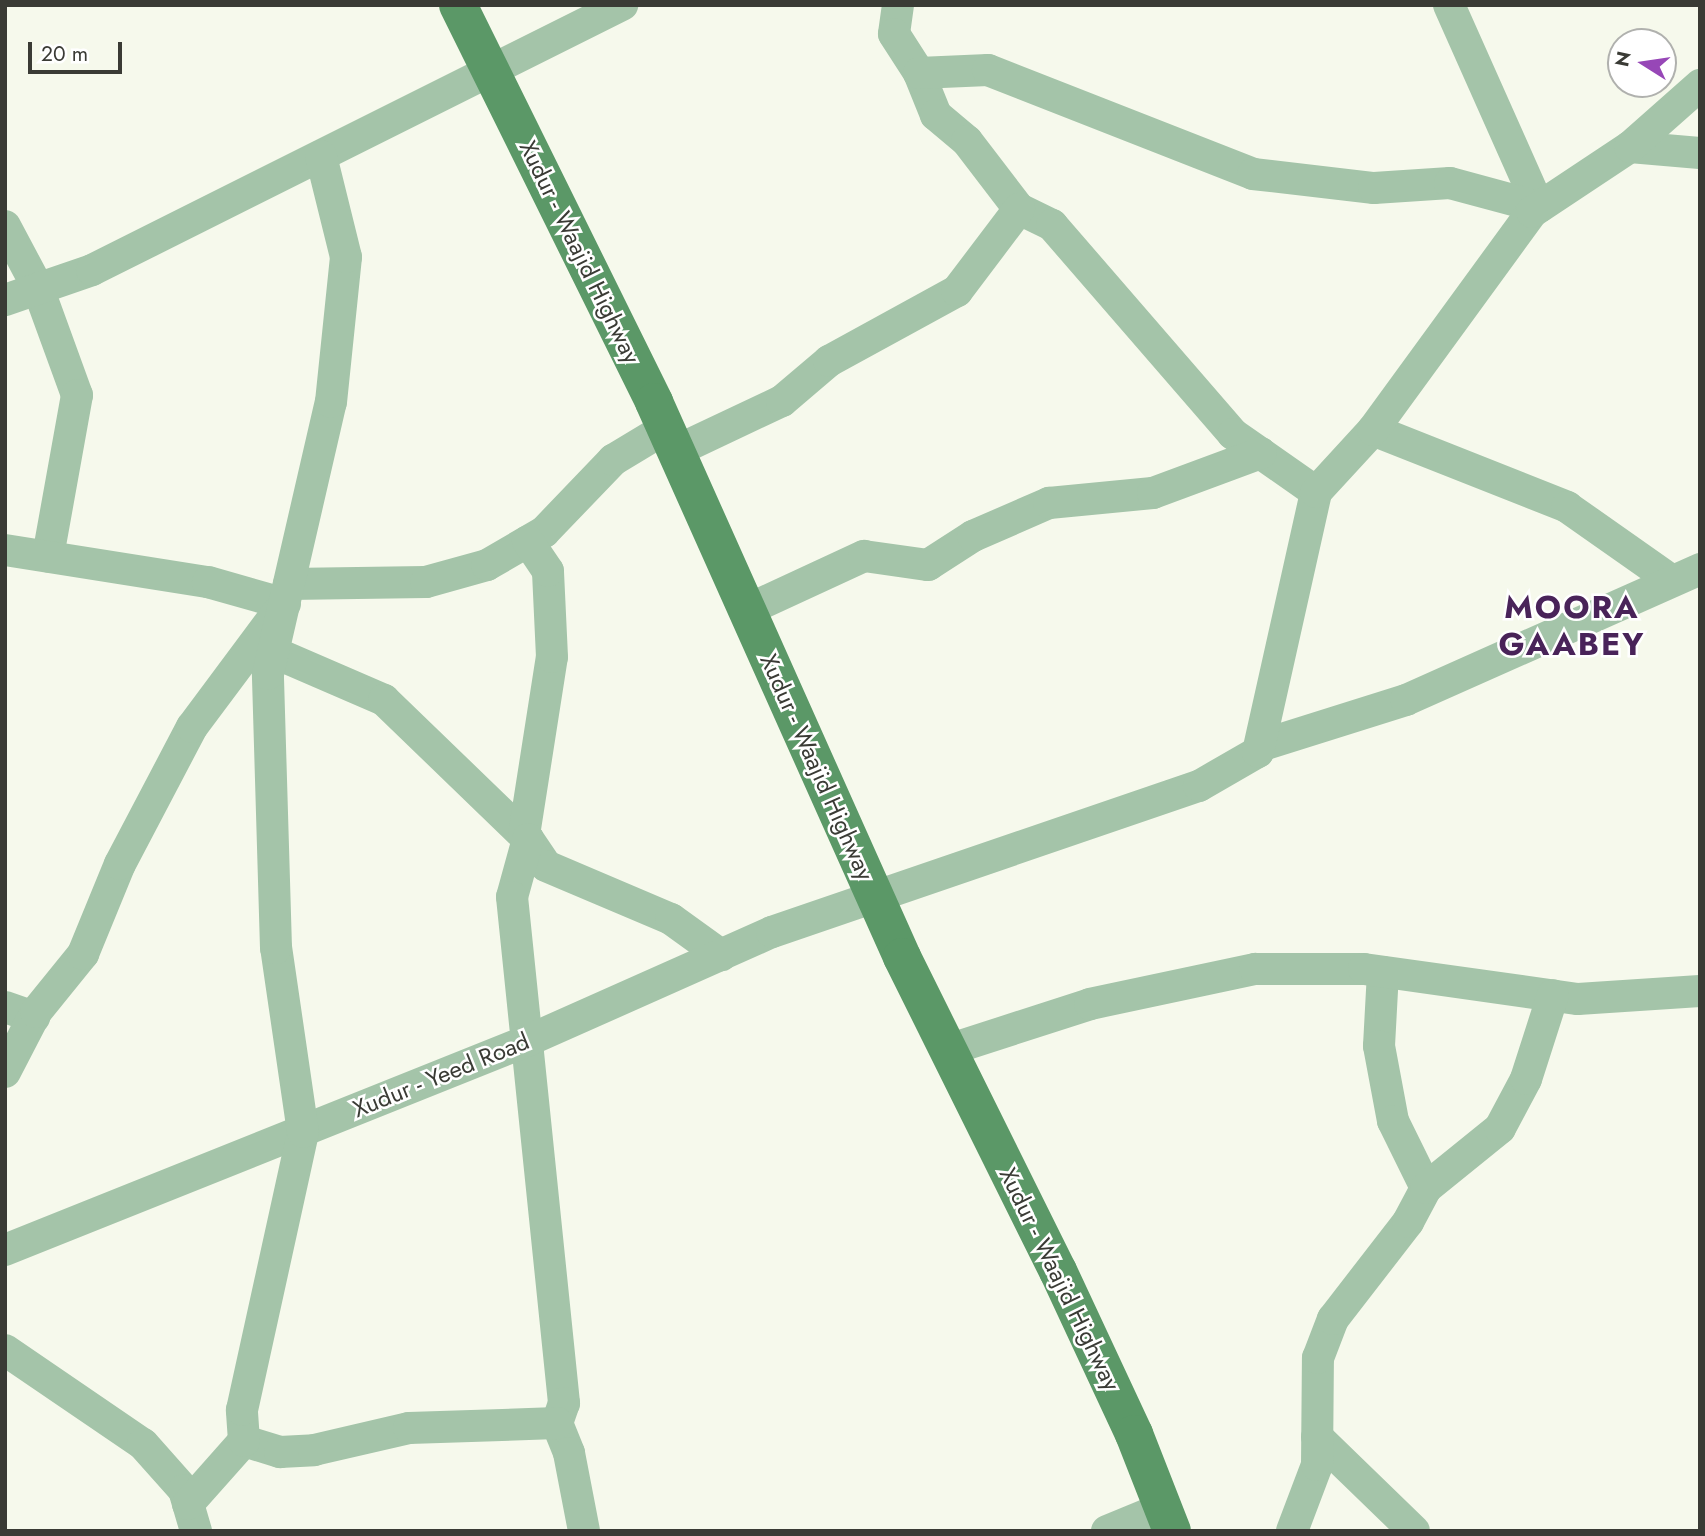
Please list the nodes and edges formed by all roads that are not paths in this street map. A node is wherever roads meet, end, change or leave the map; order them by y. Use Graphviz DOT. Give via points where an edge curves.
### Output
graph roads {
  1 [pos="458,5"];
  2 [pos="622,5"];
  3 [pos="898,5"];
  4 [pos="1449,5"];
  5 [pos="489,69"];
  6 [pos="919,73"];
  7 [pos="1700,85"];
  8 [pos="1630,147"];
  9 [pos="1700,153"];
  10 [pos="321,156"];
  11 [pos="1539,207"];
  12 [pos="1019,209"];
  13 [pos="5,226"];
  14 [pos="38,288"];
  15 [pos="5,300"];
  16 [pos="1373,430"];
  17 [pos="671,439"];
  18 [pos="1261,453"];
  19 [pos="1316,492"];
  20 [pos="528,541"];
  21 [pos="5,550"];
  22 [pos="48,556"];
  23 [pos="1700,569"];
  24 [pos="1671,580"];
  25 [pos="287,594"];
  26 [pos="747,610"];
  27 [pos="273,652"];
  28 [pos="1260,746"];
  29 [pos="526,837"];
  30 [pos="877,900"];
  31 [pos="722,955"];
  32 [pos="1383,972"];
  33 [pos="1700,991"];
  34 [pos="1553,996"];
  35 [pos="20,1012"];
  36 [pos="527,1041"];
  37 [pos="948,1050"];
  38 [pos="5,1072"];
  39 [pos="303,1132"];
  40 [pos="1426,1188"];
  41 [pos="5,1250"];
  42 [pos="5,1350"];
  43 [pos="557,1423"];
  44 [pos="1317,1437"];
  45 [pos="244,1441"];
  46 [pos="192,1517"];
  47 [pos="1168,1519"];
  48 [pos="583,1531"];
  49 [pos="1107,1531"];
  50 [pos="1292,1531"];
  51 [pos="1414,1531"];
  1 -- 5 [label="main road, Xudur - Waajid Highway"];
  2 -- 5 [label="street"];
  3 -- 6 [label="street" via="894,34"];
  4 -- 11 [label="street"];
  5 -- 10 [label="street"];
  5 -- 17 [label="main road, Xudur - Waajid Highway"];
  6 -- 11 [label="street" via="988,69 1253,174 1374,188 1450,183"];
  6 -- 12 [label="street" via="936,115 967,141"];
  7 -- 8 [label="street"];
  8 -- 9 [label="street"];
  8 -- 11 [label="street"];
  10 -- 14 [label="street" via="92,270"];
  10 -- 25 [label="street" via="346,257 331,402"];
  11 -- 16 [label="street"];
  12 -- 17 [label="street" via="957,291 829,361 782,401"];
  12 -- 18 [label="street" via="1052,225 1233,434"];
  13 -- 14 [label="street"];
  14 -- 15 [label="street"];
  14 -- 22 [label="street" via="77,395"];
  16 -- 19 [label="street"];
  16 -- 24 [label="street" via="1567,507"];
  17 -- 20 [label="street" via="613,460 544,532"];
  17 -- 26 [label="main road, Xudur - Waajid Highway"];
  18 -- 19 [label="street"];
  18 -- 26 [label="street" via="1153,493 1049,503 974,536 928,565 863,556"];
  19 -- 28 [label="street"];
  20 -- 25 [label="street" via="487,565 426,582"];
  20 -- 29 [label="street" via="548,571 552,657"];
  21 -- 22 [label="street"];
  22 -- 25 [label="street"];
  23 -- 24 [label="street, Xudur - Yeed Road"];
  24 -- 28 [label="street, Xudur - Yeed Road" via="1406,700"];
  25 -- 27 [label="street"];
  25 -- 35 [label="street" via="192,727 120,864 83,954"];
  26 -- 30 [label="main road, Xudur - Waajid Highway"];
  27 -- 29 [label="street" via="384,700"];
  27 -- 39 [label="street" via="268,674 276,948"];
  28 -- 30 [label="street, Xudur - Yeed Road" via="1258,752 1199,786"];
  29 -- 31 [label="street" via="545,866 671,919"];
  29 -- 36 [label="street" via="512,897"];
  30 -- 31 [label="street, Xudur - Yeed Road" via="772,932"];
  30 -- 37 [label="main road, Xudur - Waajid Highway"];
  31 -- 36 [label="street, Xudur - Yeed Road"];
  32 -- 34 [label="street"];
  32 -- 37 [label="street" via="1255,969 1090,1004"];
  32 -- 40 [label="street" via="1379,1046 1393,1121"];
  33 -- 34 [label="street" via="1578,999"];
  34 -- 40 [label="street" via="1526,1079 1500,1128"];
  35 -- 38 [label="street"];
  36 -- 39 [label="street, Xudur - Yeed Road"];
  36 -- 43 [label="street" via="564,1403"];
  37 -- 47 [label="main road, Xudur - Waajid Highway" via="1058,1271"];
  39 -- 41 [label="street, Xudur - Yeed Road"];
  39 -- 45 [label="street" via="242,1410"];
  40 -- 44 [label="street" via="1408,1222 1333,1319 1318,1358"];
  42 -- 46 [label="street" via="143,1444 184,1490"];
  43 -- 45 [label="street" via="409,1428 314,1450 280,1452"];
  43 -- 48 [label="street" via="569,1452"];
  44 -- 50 [label="street" via="1317,1465"];
  44 -- 51 [label="street"];
  45 -- 46 [label="street"];
  47 -- 49 [label="street"];
}
